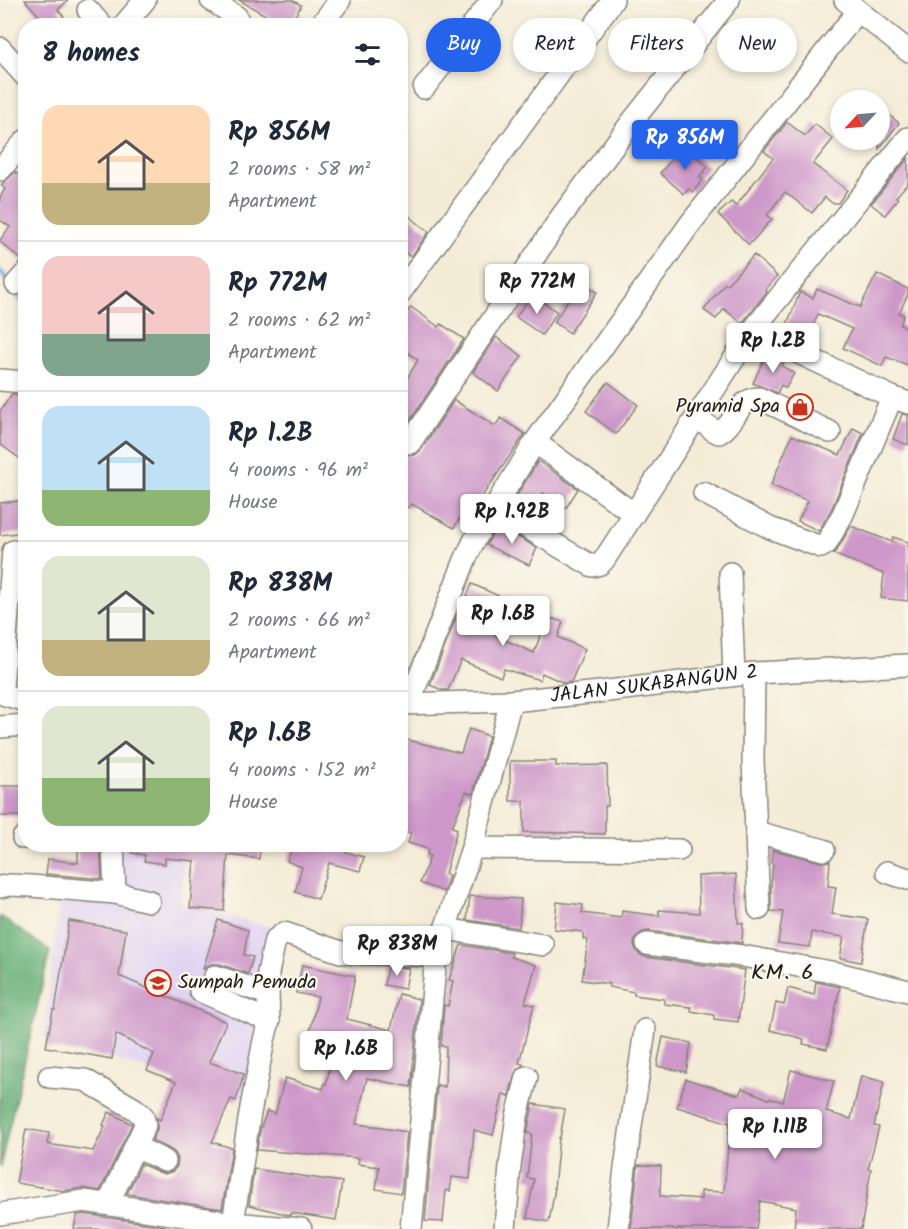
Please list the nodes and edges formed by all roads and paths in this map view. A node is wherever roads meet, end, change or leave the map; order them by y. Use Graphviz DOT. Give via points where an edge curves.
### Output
graph roads {
  1 [pos="145,0"];
  2 [pos="211,0"];
  3 [pos="340,0"];
  4 [pos="492,0"];
  5 [pos="613,0"];
  6 [pos="729,0"];
  7 [pos="852,5"];
  8 [pos="237,17"];
  9 [pos="130,18"];
  10 [pos="326,18"];
  11 [pos="0,48"];
  12 [pos="908,51"];
  13 [pos="18,68"];
  14 [pos="424,88"];
  15 [pos="908,138"];
  16 [pos="18,154"];
  17 [pos="0,170"];
  18 [pos="408,282"];
  19 [pos="752,332"];
  20 [pos="0,380"];
  21 [pos="18,381"];
  22 [pos="900,400"];
  23 [pos="697,417"];
  24 [pos="830,432"];
  25 [pos="410,442"];
  26 [pos="536,442"];
  27 [pos="704,493"];
  28 [pos="494,508"];
  29 [pos="634,514"];
  30 [pos="13,551"];
  31 [pos="730,573"];
  32 [pos="908,665"];
  33 [pos="744,674"];
  34 [pos="408,697"];
  35 [pos="18,699"];
  36 [pos="511,701"];
  37 [pos="408,704"];
  38 [pos="18,726"];
  39 [pos="0,727"];
  40 [pos="756,832"];
  41 [pos="472,848"];
  42 [pos="679,850"];
  43 [pos="824,850"];
  44 [pos="113,852"];
  45 [pos="887,872"];
  46 [pos="908,879"];
  47 [pos="0,887"];
  48 [pos="116,893"];
  49 [pos="149,901"];
  50 [pos="759,909"];
  51 [pos="445,929"];
  52 [pos="647,944"];
  53 [pos="543,945"];
  54 [pos="436,956"];
  55 [pos="908,991"];
  56 [pos="268,994"];
  57 [pos="269,1021"];
  58 [pos="645,1030"];
  59 [pos="49,1077"];
  60 [pos="527,1077"];
  61 [pos="136,1147"];
  62 [pos="165,1161"];
  63 [pos="108,1204"];
  64 [pos="0,1214"];
  65 [pos="232,1226"];
  66 [pos="301,1229"];
  67 [pos="411,1229"];
  68 [pos="505,1229"];
  69 [pos="618,1229"];
  1 -- 9 [label="street"];
  2 -- 8 [label="street"];
  3 -- 10 [label="street"];
  4 -- 14 [label="street"];
  5 -- 18 [label="street"];
  6 -- 25 [label="street" via="561,217"];
  7 -- 12 [label="street"];
  7 -- 26 [label="street"];
  11 -- 13 [label="street"];
  15 -- 19 [label="street"];
  16 -- 17 [label="street"];
  19 -- 22 [label="street"];
  19 -- 23 [label="street"];
  20 -- 21 [label="street"];
  22 -- 27 [label="street" via="843,514 821,547 770,528"];
  23 -- 24 [label="street" via="719,433 745,402 759,398"];
  23 -- 29 [label="street"];
  26 -- 28 [label="street"];
  26 -- 29 [label="street"];
  28 -- 29 [label="street" via="592,566 604,560"];
  28 -- 34 [label="street" via="465,560"];
  30 -- 35 [label="street" via="2,688 5,695"];
  31 -- 33 [label="street"];
  32 -- 33 [label="street, JALAN SUKABANGUN 2"];
  33 -- 36 [label="street, JALAN SUKABANGUN 2"];
  33 -- 40 [label="street"];
  36 -- 37 [label="street, JALAN SUKABANGUN 2"];
  36 -- 41 [label="street"];
  38 -- 39 [label="street"];
  40 -- 43 [label="street"];
  40 -- 50 [label="street"];
  41 -- 42 [label="street"];
  41 -- 51 [label="street"];
  44 -- 48 [label="street"];
  45 -- 46 [label="street"];
  47 -- 48 [label="street"];
  48 -- 49 [label="street"];
  51 -- 53 [label="street"];
  51 -- 54 [label="street"];
  52 -- 55 [label="street" via="837,973"];
  54 -- 56 [label="street" via="344,953 284,933 275,940"];
  54 -- 67 [label="street"];
  56 -- 57 [label="street"];
  56 -- 57 [label="street" via="208,984"];
  57 -- 65 [label="street"];
  58 -- 69 [label="street"];
  59 -- 61 [label="street" via="85,1080 135,1109 143,1116 145,1125"];
  60 -- 68 [label="street" via="517,1116"];
  61 -- 62 [label="street"];
  61 -- 63 [label="street"];
  63 -- 64 [label="street" via="84,1201"];
  63 -- 65 [label="street"];
  65 -- 66 [label="street"];
}
